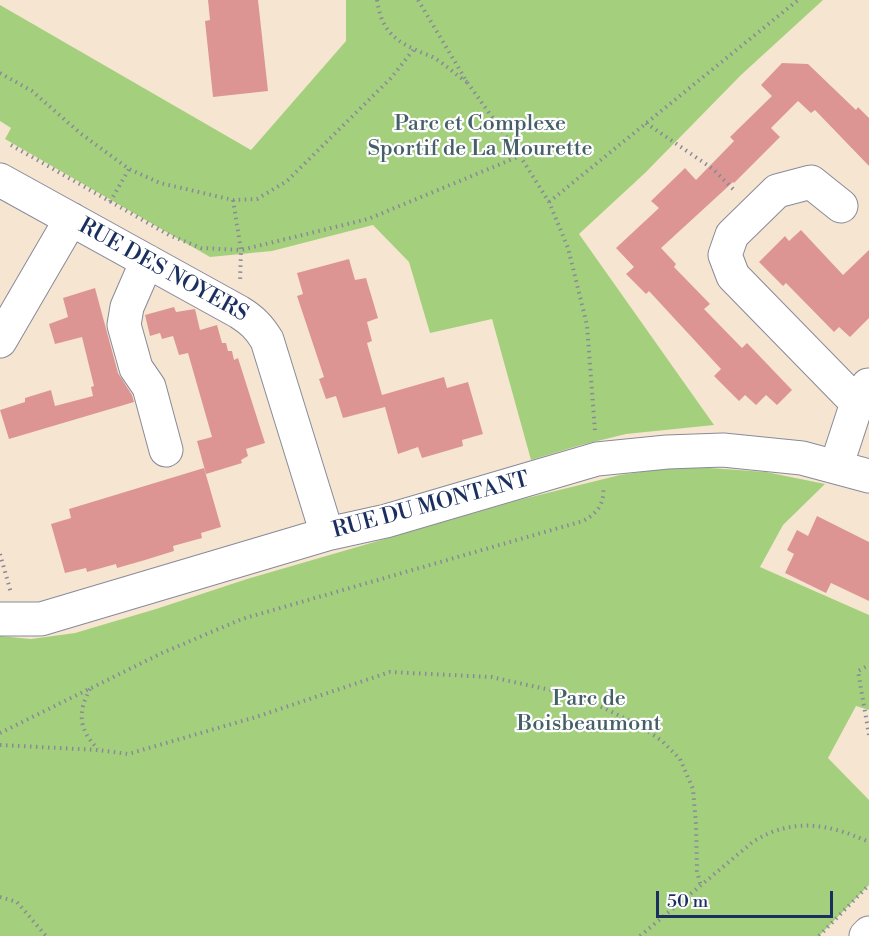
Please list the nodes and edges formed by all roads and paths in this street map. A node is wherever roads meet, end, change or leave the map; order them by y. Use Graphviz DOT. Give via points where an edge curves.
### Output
graph roads {
  1 [pos="376,0"];
  2 [pos="418,0"];
  3 [pos="798,0"];
  4 [pos="414,49"];
  5 [pos="0,73"];
  6 [pos="467,82"];
  7 [pos="646,123"];
  8 [pos="11,145"];
  9 [pos="520,156"];
  10 [pos="129,169"];
  11 [pos="0,180"];
  12 [pos="232,200"];
  13 [pos="110,202"];
  14 [pos="549,202"];
  15 [pos="841,206"];
  16 [pos="756,211"];
  17 [pos="83,226"];
  18 [pos="241,250"];
  19 [pos="147,261"];
  20 [pos="127,307"];
  21 [pos="239,312"];
  22 [pos="0,341"];
  23 [pos="151,355"];
  24 [pos="863,393"];
  25 [pos="166,450"];
  26 [pos="597,459"];
  27 [pos="836,467"];
  28 [pos="869,476"];
  29 [pos="327,534"];
  30 [pos="0,554"];
  31 [pos="9,620"];
  32 [pos="869,665"];
  33 [pos="90,689"];
  34 [pos="0,733"];
  35 [pos="869,735"];
  36 [pos="0,745"];
  37 [pos="98,750"];
  38 [pos="869,842"];
  39 [pos="869,885"];
  40 [pos="701,887"];
  41 [pos="0,897"];
  42 [pos="46,936"];
  43 [pos="640,936"];
  44 [pos="819,936"];
  1 -- 4 [label="path" via="389,33"];
  2 -- 6 [label="path"];
  3 -- 7 [label="path"];
  4 -- 6 [label="path" via="435,58"];
  4 -- 12 [label="path" via="391,78 288,181 257,199"];
  5 -- 10 [label="path" via="32,92"];
  6 -- 9 [label="path"];
  7 -- 14 [label="path"];
  7 -- 16 [label="path" via="713,169"];
  8 -- 13 [label="path"];
  9 -- 14 [label="path"];
  9 -- 18 [label="path" via="368,219"];
  10 -- 12 [label="path" via="160,183"];
  10 -- 13 [label="path"];
  11 -- 17 [label="street, RUE DES NOYERS"];
  12 -- 18 [label="path"];
  13 -- 17 [label="path"];
  13 -- 18 [label="path" via="201,248"];
  14 -- 26 [label="path" via="568,248 587,325"];
  15 -- 16 [label="street" via="811,182 777,192"];
  16 -- 24 [label="street" via="732,235 725,255 733,276"];
  17 -- 19 [label="street, RUE DES NOYERS"];
  17 -- 22 [label="street"];
  18 -- 21 [label="path"];
  19 -- 20 [label="street"];
  19 -- 21 [label="street, RUE DES NOYERS"];
  20 -- 23 [label="street"];
  20 -- 25 [label="street" via="124,325 136,368 149,387"];
  21 -- 29 [label="street, RUE DES NOYERS" via="260,328 267,340"];
  24 -- 27 [label="street"];
  26 -- 27 [label="street, RUE DU MONTANT" via="723,450 802,458"];
  26 -- 29 [label="street, RUE DU MONTANT" via="386,521"];
  26 -- 33 [label="path" via="602,503 598,511 583,521 242,619"];
  27 -- 28 [label="street, RUE DU MONTANT"];
  29 -- 31 [label="street, RUE DU MONTANT" via="41,619"];
  30 -- 31 [label="path"];
  32 -- 35 [label="path" via="858,671"];
  33 -- 34 [label="path"];
  33 -- 37 [label="path" via="81,709 83,728"];
  36 -- 37 [label="path"];
  37 -- 40 [label="path" via="128,754 390,672 491,677 564,693 642,727 680,759 693,789"];
  38 -- 40 [label="path" via="822,826 782,829 754,841"];
  39 -- 44 [label="path"];
  40 -- 43 [label="path"];
  41 -- 42 [label="path" via="17,902"];
}
